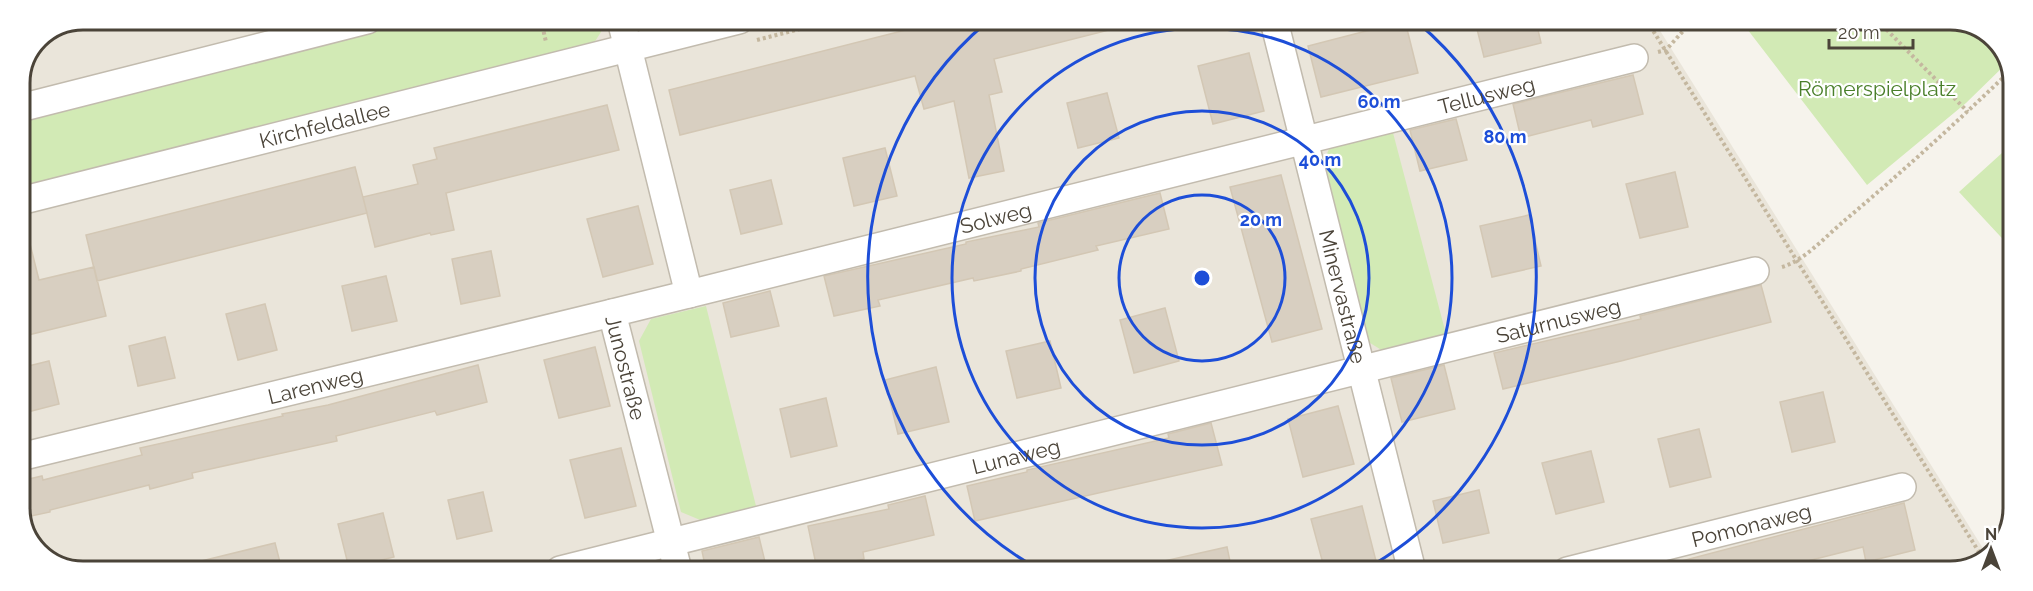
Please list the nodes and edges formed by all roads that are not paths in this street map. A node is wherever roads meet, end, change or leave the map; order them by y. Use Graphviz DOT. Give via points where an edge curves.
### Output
graph roads {
  1 [pos="328,30"];
  2 [pos="624,30"];
  3 [pos="699,30"];
  4 [pos="1276,30"];
  5 [pos="628,48"];
  6 [pos="1634,58"];
  7 [pos="30,105"];
  8 [pos="1303,140"];
  9 [pos="30,198"];
  10 [pos="1755,271"];
  11 [pos="689,294"];
  12 [pos="612,313"];
  13 [pos="1361,370"];
  14 [pos="30,455"];
  15 [pos="1902,487"];
  16 [pos="671,542"];
  17 [pos="596,561"];
  18 [pos="676,561"];
  19 [pos="1409,561"];
  20 [pos="1607,561"];
  1 -- 7 [label="street"];
  2 -- 5 [label="street"];
  3 -- 5 [label="street, Kirchfeldallee"];
  4 -- 8 [label="street, Minervastraße"];
  5 -- 9 [label="street, Kirchfeldallee"];
  5 -- 11 [label="street"];
  6 -- 8 [label="street, Tellusweg"];
  8 -- 11 [label="street, Solweg"];
  8 -- 13 [label="street, Minervastraße"];
  10 -- 13 [label="street, Saturnusweg"];
  11 -- 12 [label="street, Junostraße"];
  12 -- 14 [label="street, Larenweg"];
  12 -- 16 [label="street, Junostraße"];
  13 -- 16 [label="street, Lunaweg"];
  13 -- 19 [label="street, Minervastraße"];
  15 -- 20 [label="street, Pomonaweg"];
  16 -- 17 [label="street, Lunaweg"];
  16 -- 18 [label="street, Junostraße"];
}
